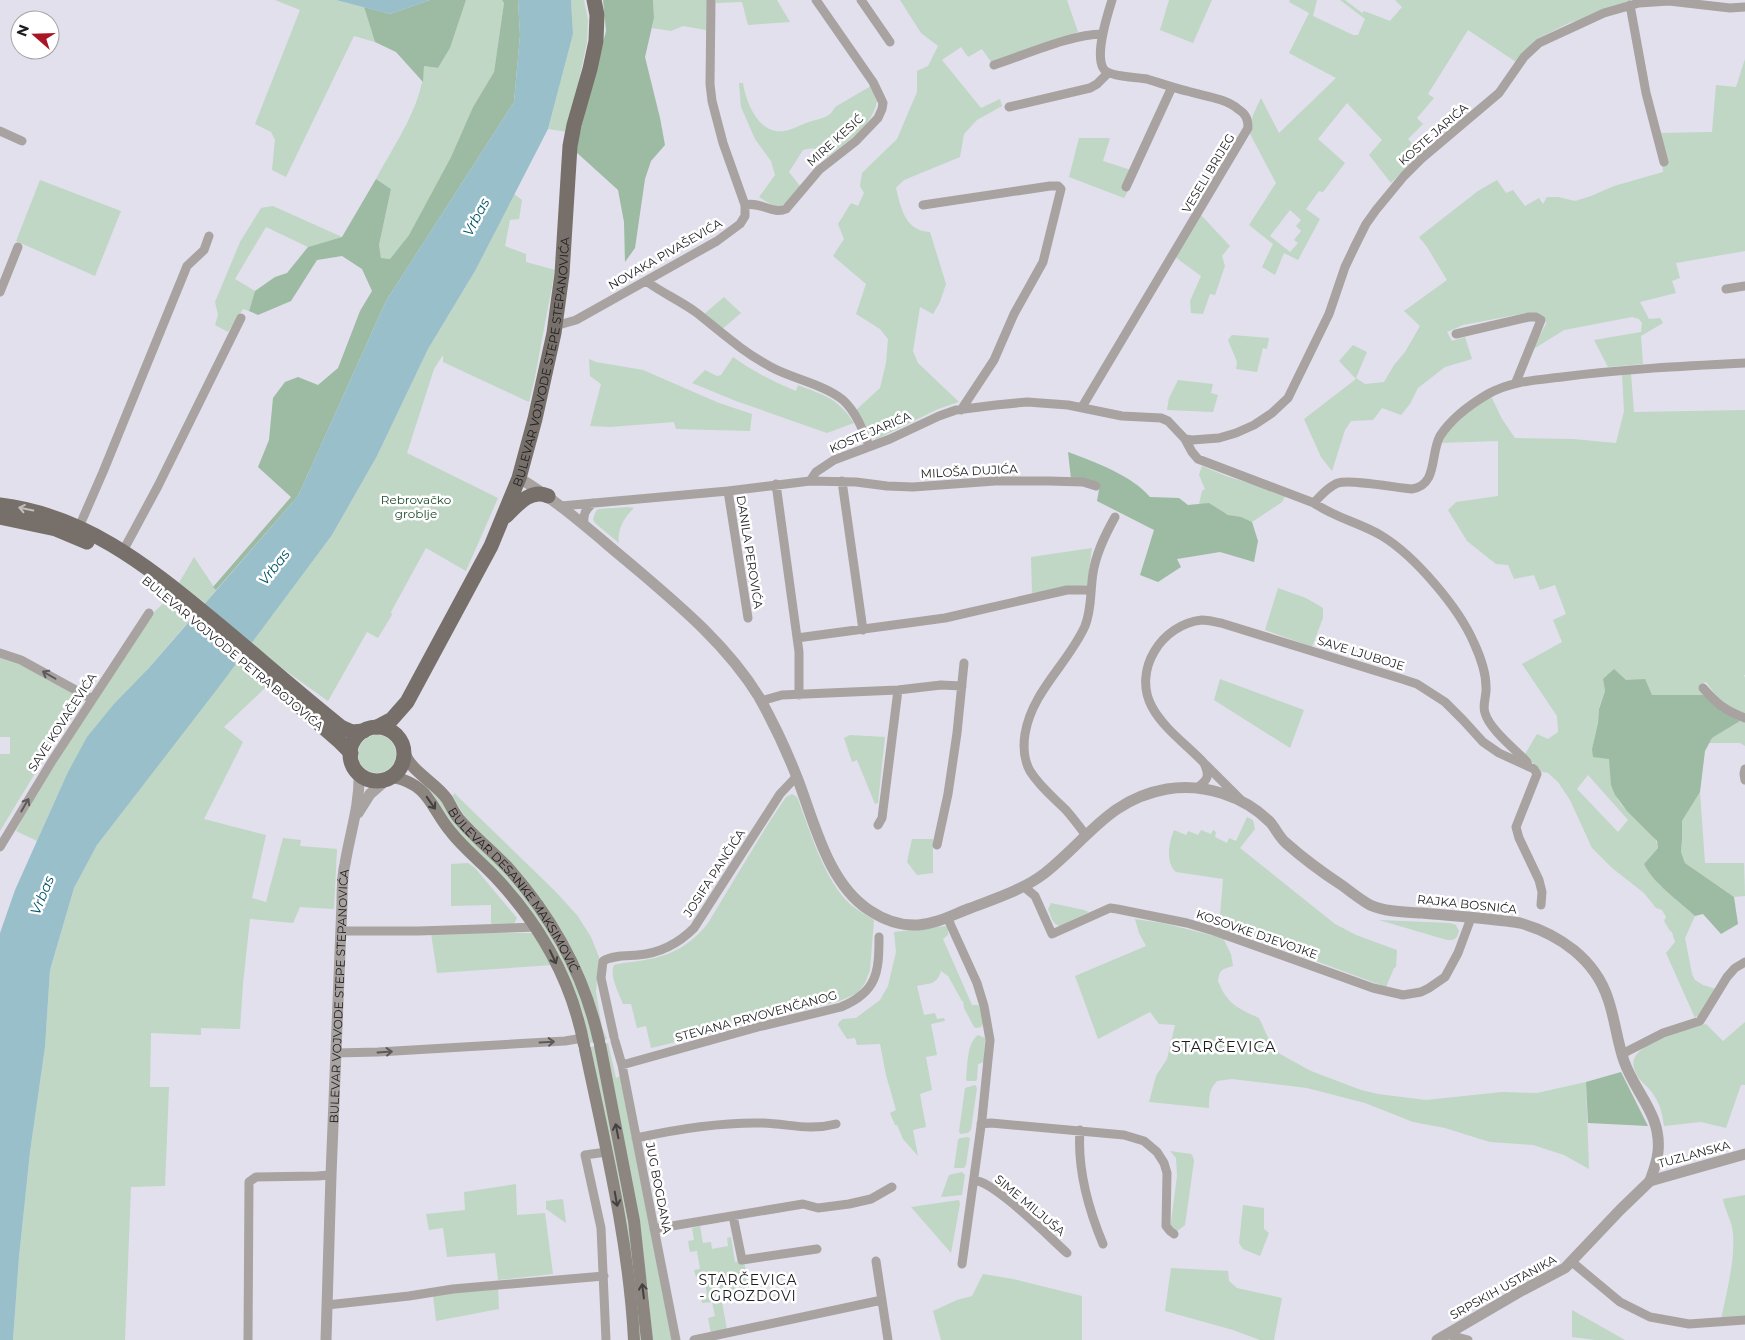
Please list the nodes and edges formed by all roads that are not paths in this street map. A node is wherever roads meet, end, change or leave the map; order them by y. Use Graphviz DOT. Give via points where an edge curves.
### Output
graph roads {
  1 [pos="594,0"];
  2 [pos="711,0"];
  3 [pos="816,0"];
  4 [pos="861,0"];
  5 [pos="1112,0"];
  6 [pos="1630,5"];
  7 [pos="1745,7"];
  8 [pos="1102,34"];
  9 [pos="890,42"];
  10 [pos="994,65"];
  11 [pos="1108,73"];
  12 [pos="1172,87"];
  13 [pos="1009,107"];
  14 [pos="0,131"];
  15 [pos="22,141"];
  16 [pos="1664,162"];
  17 [pos="1126,187"];
  18 [pos="746,205"];
  19 [pos="923,205"];
  20 [pos="210,236"];
  21 [pos="18,248"];
  22 [pos="646,281"];
  23 [pos="1745,286"];
  24 [pos="1726,289"];
  25 [pos="0,292"];
  26 [pos="241,318"];
  27 [pos="555,326"];
  28 [pos="1456,334"];
  29 [pos="1745,362"];
  30 [pos="1516,382"];
  31 [pos="1082,407"];
  32 [pos="961,410"];
  33 [pos="1185,439"];
  34 [pos="869,446"];
  35 [pos="518,478"];
  36 [pos="810,481"];
  37 [pos="842,481"];
  38 [pos="776,484"];
  39 [pos="1096,486"];
  40 [pos="728,490"];
  41 [pos="548,496"];
  42 [pos="592,503"];
  43 [pos="1314,503"];
  44 [pos="0,505"];
  45 [pos="561,506"];
  46 [pos="0,517"];
  47 [pos="1115,517"];
  48 [pos="502,519"];
  49 [pos="584,525"];
  50 [pos="79,528"];
  51 [pos="124,551"];
  52 [pos="1091,590"];
  53 [pos="172,593"];
  54 [pos="149,613"];
  55 [pos="748,618"];
  56 [pos="863,630"];
  57 [pos="797,638"];
  58 [pos="0,653"];
  59 [pos="964,664"];
  60 [pos="271,675"];
  61 [pos="962,686"];
  62 [pos="1702,688"];
  63 [pos="898,690"];
  64 [pos="799,695"];
  65 [pos="92,698"];
  66 [pos="761,701"];
  67 [pos="407,702"];
  68 [pos="1745,718"];
  69 [pos="371,729"];
  70 [pos="403,747"];
  71 [pos="350,753"];
  72 [pos="1204,763"];
  73 [pos="1528,766"];
  74 [pos="1745,769"];
  75 [pos="359,774"];
  76 [pos="796,776"];
  77 [pos="390,778"];
  78 [pos="1745,780"];
  79 [pos="1197,788"];
  80 [pos="1243,802"];
  81 [pos="355,820"];
  82 [pos="878,825"];
  83 [pos="1085,834"];
  84 [pos="937,845"];
  85 [pos="0,847"];
  86 [pos="1023,886"];
  87 [pos="1541,906"];
  88 [pos="947,917"];
  89 [pos="1471,918"];
  90 [pos="537,927"];
  91 [pos="341,931"];
  92 [pos="879,937"];
  93 [pos="603,961"];
  94 [pos="1745,962"];
  95 [pos="584,1044"];
  96 [pos="336,1053"];
  97 [pos="1622,1054"];
  98 [pos="622,1065"];
  99 [pos="836,1124"];
  100 [pos="982,1124"];
  101 [pos="1080,1130"];
  102 [pos="636,1138"];
  103 [pos="606,1152"];
  104 [pos="1745,1154"];
  105 [pos="331,1174"];
  106 [pos="974,1180"];
  107 [pos="1650,1181"];
  108 [pos="892,1187"];
  109 [pos="733,1216"];
  110 [pos="654,1229"];
  111 [pos="1174,1234"];
  112 [pos="1103,1244"];
  113 [pos="817,1249"];
  114 [pos="1066,1253"];
  115 [pos="876,1261"];
  116 [pos="1572,1262"];
  117 [pos="962,1264"];
  118 [pos="604,1276"];
  119 [pos="882,1300"];
  120 [pos="328,1305"];
  121 [pos="1745,1320"];
  122 [pos="1442,1337"];
  123 [pos="248,1340"];
  124 [pos="326,1340"];
  125 [pos="606,1340"];
  126 [pos="634,1340"];
  127 [pos="647,1340"];
  128 [pos="676,1340"];
  129 [pos="694,1340"];
  130 [pos="888,1340"];
  131 [pos="1468,1340"];
  1 -- 27 [label="main road, BULEVAR VOJVODE STEPE STEPANOVIĆA" via="596,41 570,146 563,265"];
  2 -- 18 [label="street" via="712,101"];
  3 -- 18 [label="street, MIRE KESIĆ" via="873,82 883,103 882,109 878,118 856,141 819,170 786,209 780,212 756,204"];
  4 -- 9 [label="street"];
  5 -- 8 [label="street"];
  6 -- 7 [label="street, KOSTE JARIĆA" via="1669,1"];
  6 -- 16 [label="street" via="1646,94"];
  6 -- 33 [label="street, KOSTE JARIĆA" via="1604,13 1539,43 1524,57 1498,93 1404,176 1366,224 1345,267 1329,314 1284,404 1236,433 1219,438"];
  8 -- 10 [label="street" via="1074,38"];
  8 -- 11 [label="street" via="1102,67"];
  11 -- 12 [label="street, VESELI BRIJEG"];
  11 -- 13 [label="street" via="1090,88"];
  12 -- 17 [label="street"];
  12 -- 31 [label="street, VESELI BRIJEG" via="1230,103 1245,115 1248,128"];
  14 -- 15 [label="street"];
  18 -- 22 [label="street, NOVAKA PIVAŠEVIĆA" via="744,216 736,227"];
  19 -- 32 [label="street" via="1050,186 1061,189 1044,262 1014,314 994,360"];
  20 -- 50 [label="street" via="204,250 187,266"];
  21 -- 25 [label="street"];
  22 -- 27 [label="street, NOVAKA PIVAŠEVIĆA" via="576,320"];
  22 -- 34 [label="street" via="688,306 755,358 840,398 860,423"];
  23 -- 24 [label="street"];
  26 -- 51 [label="street"];
  27 -- 35 [label="main road, BULEVAR VOJVODE STEPE STEPANOVIĆA" via="540,400"];
  28 -- 30 [label="street" via="1529,317 1541,320"];
  29 -- 30 [label="street" via="1607,371"];
  30 -- 43 [label="street" via="1476,401 1447,427 1434,450 1432,470 1425,485 1412,490 1339,483"];
  31 -- 32 [label="street, KOSTE JARIĆA" via="1020,403"];
  31 -- 33 [label="street, KOSTE JARIĆA" via="1122,416 1161,418"];
  32 -- 34 [label="street, KOSTE JARIĆA"];
  33 -- 43 [label="street, KOSTE JARIĆA" via="1195,457 1203,462"];
  34 -- 36 [label="street, KOSTE JARIĆA" via="834,460 816,472"];
  35 -- 41 [label="street, RAJKA BOSNIĆA"];
  35 -- 48 [label="main road, BULEVAR VOJVODE STEPE STEPANOVIĆA"];
  36 -- 37 [label="street, MILOŠA DUJIĆA"];
  36 -- 38 [label="street"];
  37 -- 39 [label="street, MILOŠA DUJIĆA" via="912,486 1066,481"];
  37 -- 56 [label="street"];
  38 -- 40 [label="street"];
  38 -- 57 [label="street"];
  40 -- 42 [label="street"];
  40 -- 55 [label="street, DANILA PEROVIĆA"];
  41 -- 45 [label="street, RAJKA BOSNIĆA"];
  41 -- 48 [label="main road" via="536,493 526,498"];
  42 -- 45 [label="street"];
  42 -- 49 [label="street" via="585,511"];
  43 -- 73 [label="street, KOSTE JARIĆA" via="1330,514 1382,536 1416,564 1439,590 1474,642 1486,680 1485,714 1528,762"];
  50 -- 44 [label="main road, BULEVAR VOJVODE PETRA BOJOVIĆA, one-way" via="29,509"];
  45 -- 49 [label="street, RAJKA BOSNIĆA"];
  46 -- 53 [label="main road, BULEVAR VOJVODE PETRA BOJOVIĆA" via="56,529 115,557"];
  47 -- 52 [label="street" via="1096,557"];
  48 -- 67 [label="main road, BULEVAR VOJVODE STEPE STEPANOVIĆA" via="479,570"];
  49 -- 66 [label="street, RAJKA BOSNIĆA" via="711,636 746,677"];
  50 -- 51 [label="main road, BULEVAR VOJVODE PETRA BOJOVIĆA"];
  51 -- 53 [label="main road, BULEVAR VOJVODE PETRA BOJOVIĆA"];
  52 -- 56 [label="street" via="1067,590 962,614"];
  52 -- 83 [label="street" via="1086,623 1034,705 1024,741 1025,758 1033,775"];
  53 -- 60 [label="main road, BULEVAR VOJVODE PETRA BOJOVIĆA"];
  54 -- 65 [label="street, SAVE KOVAČEVIĆA"];
  56 -- 57 [label="street"];
  57 -- 64 [label="street"];
  65 -- 58 [label="street, one-way" via="21,660"];
  59 -- 61 [label="street"];
  60 -- 69 [label="main road, BULEVAR VOJVODE PETRA BOJOVIĆA" via="341,727 352,732"];
  60 -- 71 [label="main road, BULEVAR VOJVODE PETRA BOJOVIĆA"];
  61 -- 63 [label="street"];
  61 -- 84 [label="street" via="949,785"];
  62 -- 68 [label="street" via="1716,703"];
  63 -- 64 [label="street"];
  63 -- 82 [label="street" via="882,818"];
  64 -- 66 [label="street" via="782,695"];
  85 -- 65 [label="street, SAVE KOVAČEVIĆA, one-way"];
  66 -- 76 [label="street, RAJKA BOSNIĆA"];
  67 -- 69 [label="main road, BULEVAR VOJVODE STEPE STEPANOVIĆA" via="392,719"];
  67 -- 70 [label="main road, BULEVAR VOJVODE STEPE STEPANOVIĆA" via="400,731"];
  69 -- 70 [label="main road" via="392,731"];
  69 -- 71 [label="main road" via="354,740"];
  70 -- 77 [label="main road" via="402,766"];
  127 -- 70 [label="main road, BULEVAR DESANKE MAKSIMOVIĆ, one-way" via="634,1221 599,1043 575,969 547,918 510,870 457,817 438,788 407,760"];
  71 -- 75 [label="main road"];
  72 -- 73 [label="street, SAVE LJUBOJE" via="1159,718 1150,704 1146,683 1151,655 1160,643 1170,633 1202,620 1221,623 1417,684 1450,706 1483,742 1498,753"];
  72 -- 79 [label="street" via="1208,778"];
  72 -- 80 [label="street, SAVE LJUBOJE"];
  73 -- 87 [label="street" via="1537,774 1520,813 1517,831 1539,880"];
  74 -- 78 [label="street"];
  75 -- 77 [label="main road" via="371,781"];
  75 -- 81 [label="street, BULEVAR VOJVODE STEPE STEPANOVIĆA"];
  76 -- 88 [label="street, RAJKA BOSNIĆA" via="826,855 853,898 896,923 918,925"];
  76 -- 93 [label="street, JOSIFA PANČIĆA" via="780,794 694,928 684,938 658,952"];
  77 -- 81 [label="street, BULEVAR VOJVODE STEPE STEPANOVIĆA" via="370,794"];
  77 -- 90 [label="main road, BULEVAR DESANKE MAKSIMOVIĆ, one-way" via="416,785 452,834 498,880"];
  79 -- 80 [label="street, RAJKA BOSNIĆA"];
  79 -- 83 [label="street, RAJKA BOSNIĆA" via="1164,790 1138,798"];
  80 -- 89 [label="street, RAJKA BOSNIĆA" via="1267,820 1297,852 1370,904 1386,910"];
  81 -- 91 [label="street, BULEVAR VOJVODE STEPE STEPANOVIĆA" via="344,865"];
  83 -- 86 [label="street, RAJKA BOSNIĆA" via="1052,866"];
  86 -- 88 [label="street, RAJKA BOSNIĆA"];
  86 -- 89 [label="street, KOSOVKE DJEVOJKE" via="1035,896 1052,934 1110,908 1125,910 1214,931 1373,988 1403,994 1421,992 1445,977"];
  88 -- 100 [label="street, SIME MILJUŠA" via="977,983 990,1040"];
  89 -- 97 [label="street, RAJKA BOSNIĆA" via="1509,921 1538,928 1583,958 1605,989"];
  90 -- 91 [label="street"];
  90 -- 95 [label="main road, BULEVAR DESANKE MAKSIMOVIĆ, one-way" via="563,979"];
  91 -- 96 [label="street, BULEVAR VOJVODE STEPE STEPANOVIĆA"];
  92 -- 98 [label="street, STEVANA PRVOVENČANOG" via="878,968 865,994 852,1002"];
  93 -- 98 [label="street, JUG BOGDANA" via="601,978"];
  94 -- 97 [label="street" via="1726,977 1700,1021 1664,1033"];
  96 -- 95 [label="street, one-way" via="565,1041"];
  95 -- 103 [label="main road, BULEVAR DESANKE MAKSIMOVIĆ"];
  96 -- 105 [label="street, BULEVAR VOJVODE STEPE STEPANOVIĆA"];
  97 -- 107 [label="street, RAJKA BOSNIĆA" via="1657,1127 1658,1153"];
  98 -- 102 [label="street, JUG BOGDANA"];
  99 -- 102 [label="street" via="806,1128 744,1124"];
  100 -- 101 [label="street" via="991,1122"];
  100 -- 106 [label="street, SIME MILJUŠA"];
  101 -- 111 [label="street" via="1135,1137 1157,1152 1167,1173 1166,1226"];
  101 -- 112 [label="street" via="1080,1166"];
  102 -- 110 [label="street, JUG BOGDANA"];
  103 -- 118 [label="street" via="585,1155 601,1228"];
  103 -- 126 [label="main road, BULEVAR DESANKE MAKSIMOVIĆ, one-way" via="627,1271"];
  104 -- 107 [label="street, TUZLANSKA"];
  105 -- 120 [label="street, BULEVAR VOJVODE STEPE STEPANOVIĆA"];
  105 -- 123 [label="street" via="256,1177 250,1182"];
  106 -- 114 [label="street, SIME MILJUŠA" via="999,1192"];
  106 -- 117 [label="street, SIME MILJUŠA"];
  107 -- 116 [label="street, SRPSKIH USTANIKA"];
  108 -- 109 [label="street" via="871,1199 848,1204 818,1208 803,1204"];
  109 -- 110 [label="street"];
  109 -- 113 [label="street" via="742,1260"];
  110 -- 128 [label="street, JUG BOGDANA"];
  115 -- 119 [label="street"];
  116 -- 121 [label="street, SRPSKIH USTANIKA" via="1614,1298 1650,1317 1688,1324"];
  116 -- 122 [label="street, SRPSKIH USTANIKA"];
  118 -- 120 [label="street" via="453,1289"];
  118 -- 125 [label="street"];
  119 -- 129 [label="street"];
  119 -- 130 [label="street"];
  120 -- 124 [label="street, BULEVAR VOJVODE STEPE STEPANOVIĆA"];
  122 -- 131 [label="street, SRPSKIH USTANIKA"];
}
